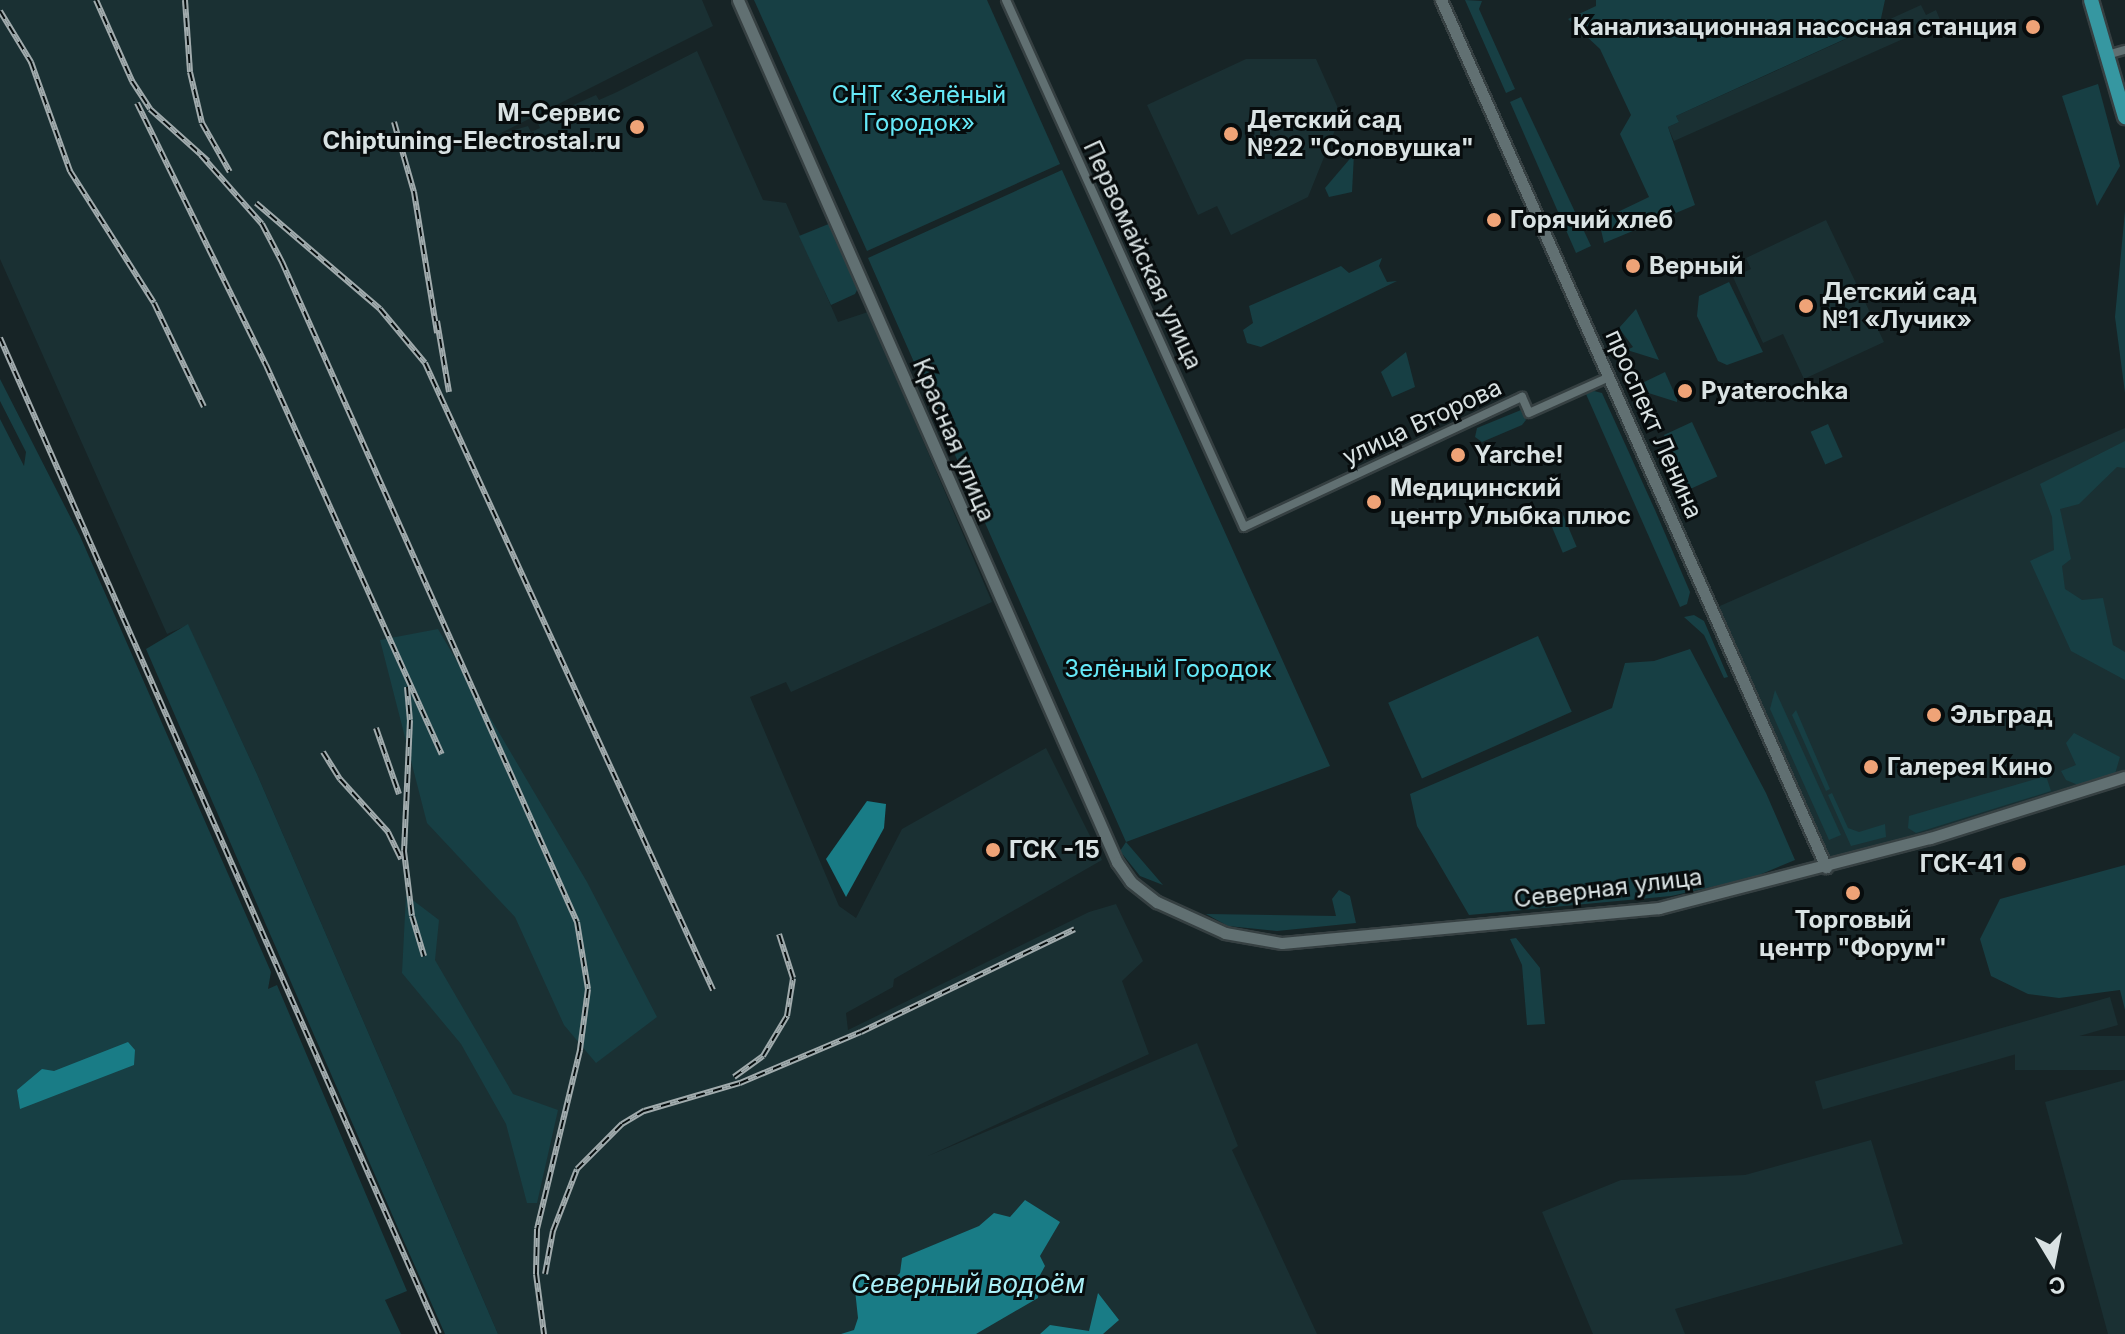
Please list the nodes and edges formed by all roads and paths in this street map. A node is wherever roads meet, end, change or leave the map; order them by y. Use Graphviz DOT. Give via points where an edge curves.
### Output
graph roads {
  1 [pos="738,0"];
  2 [pos="1006,0"];
  3 [pos="1441,0"];
  4 [pos="2091,0"];
  5 [pos="2125,50"];
  6 [pos="2107,55"];
  7 [pos="2125,117"];
  8 [pos="1609,377"];
  9 [pos="1244,527"];
  10 [pos="2125,777"];
  11 [pos="1826,867"];
  12 [pos="1140,891"];
  1 -- 12 [label="main road, Красная улица" via="1083,790 1117,862"];
  2 -- 9 [label="street, Первомайская улица"];
  3 -- 8 [label="main road, проспект Ленина"];
  4 -- 6 [label="highway"];
  5 -- 6 [label="street"];
  6 -- 7 [label="highway"];
  8 -- 9 [label="street, улица Второва" via="1529,413 1522,397"];
  8 -- 11 [label="main road, проспект Ленина"];
  10 -- 11 [label="main road, Северная улица"];
  11 -- 12 [label="main road, Северная улица" via="1668,907 1292,942 1225,933"];
}
